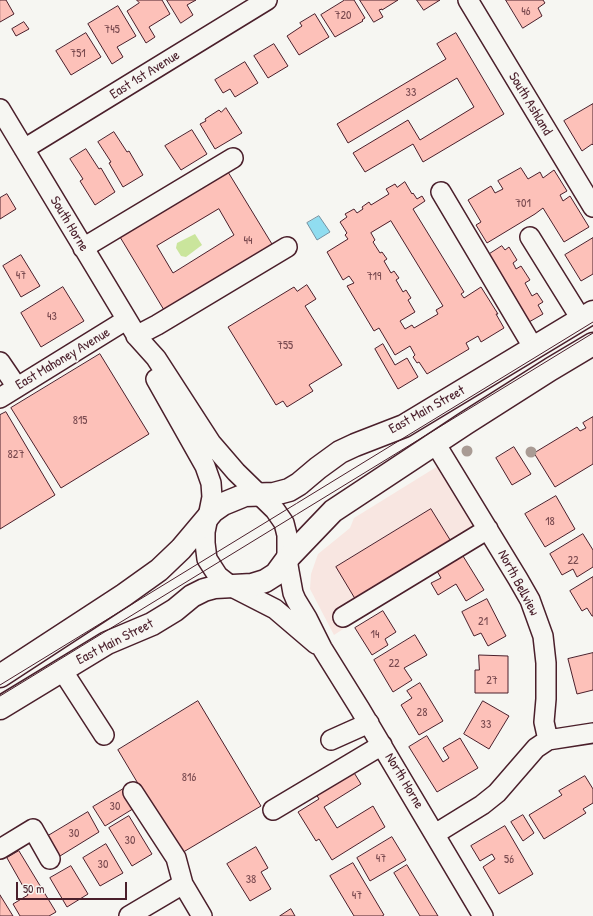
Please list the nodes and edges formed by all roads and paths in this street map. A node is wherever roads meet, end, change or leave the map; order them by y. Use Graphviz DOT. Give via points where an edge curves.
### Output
graph roads {
  1 [pos="267,0"];
  2 [pos="468,0"];
  3 [pos="0,109"];
  4 [pos="24,149"];
  5 [pos="233,158"];
  6 [pos="441,192"];
  7 [pos="593,208"];
  8 [pos="530,237"];
  9 [pos="287,247"];
  10 [pos="83,248"];
  11 [pos="587,315"];
  12 [pos="134,332"];
  13 [pos="593,344"];
  14 [pos="533,347"];
  15 [pos="0,362"];
  16 [pos="17,387"];
  17 [pos="0,398"];
  18 [pos="435,443"];
  19 [pos="258,494"];
  20 [pos="207,518"];
  21 [pos="488,529"];
  22 [pos="287,559"];
  23 [pos="232,587"];
  24 [pos="343,617"];
  25 [pos="322,648"];
  26 [pos="62,670"];
  27 [pos="0,676"];
  28 [pos="0,708"];
  29 [pos="369,723"];
  30 [pos="593,733"];
  31 [pos="104,735"];
  32 [pos="331,740"];
  33 [pos="548,740"];
  34 [pos="382,745"];
  35 [pos="133,792"];
  36 [pos="273,810"];
  37 [pos="435,834"];
  38 [pos="0,849"];
  39 [pos="50,859"];
  40 [pos="183,884"];
  41 [pos="129,916"];
  42 [pos="202,916"];
  43 [pos="483,916"];
  1 -- 4 [label="street, East 1st Avenue"];
  2 -- 7 [label="street, South Ashland"];
  3 -- 4 [label="street, South Horne"];
  4 -- 10 [label="street, South Horne"];
  5 -- 10 [label="street"];
  6 -- 14 [label="street"];
  8 -- 11 [label="street"];
  9 -- 12 [label="street, East Mahoney Avenue" via="157,325"];
  10 -- 12 [label="street, South Horne"];
  11 -- 14 [label="main road, East Main Street"];
  12 -- 16 [label="street, East Mahoney Avenue"];
  12 -- 19 [label="street, South Horne" via="156,358 211,443"];
  12 -- 20 [label="street, South Horne" via="147,363 209,474 212,497"];
  13 -- 18 [label="main road, East Main Street"];
  14 -- 19 [label="main road, East Main Street" via="404,426 340,452 289,490 278,494"];
  15 -- 16 [label="street"];
  16 -- 17 [label="street, East Mahoney Avenue"];
  18 -- 21 [label="street, North Bellview"];
  18 -- 22 [label="main road, East Main Street" via="333,511"];
  19 -- 20 [label="main road" via="245,495 222,504"];
  19 -- 22 [label="street" via="284,523"];
  20 -- 23 [label="street" via="207,559 218,576"];
  20 -- 27 [label="main road" via="159,570"];
  21 -- 24 [label="street"];
  21 -- 33 [label="street, North Bellview" via="530,600 543,636 546,663 544,722"];
  22 -- 23 [label="main road" via="276,574 265,581"];
  22 -- 25 [label="street, North Horne" via="293,593"];
  23 -- 25 [label="street, North Horne" via="275,609"];
  23 -- 26 [label="main road, East Main Street" via="204,590 152,624 108,643"];
  25 -- 29 [label="street, North Horne"];
  26 -- 28 [label="main road, East Main Street"];
  26 -- 31 [label="street"];
  29 -- 32 [label="street"];
  29 -- 34 [label="street, North Horne"];
  30 -- 33 [label="street"];
  33 -- 37 [label="street" via="536,748 497,793"];
  34 -- 36 [label="street"];
  34 -- 37 [label="street, North Horne"];
  35 -- 40 [label="street" via="176,858"];
  37 -- 43 [label="street, North Horne"];
  38 -- 39 [label="street" via="33,829"];
  40 -- 41 [label="street"];
  40 -- 42 [label="street"];
}
